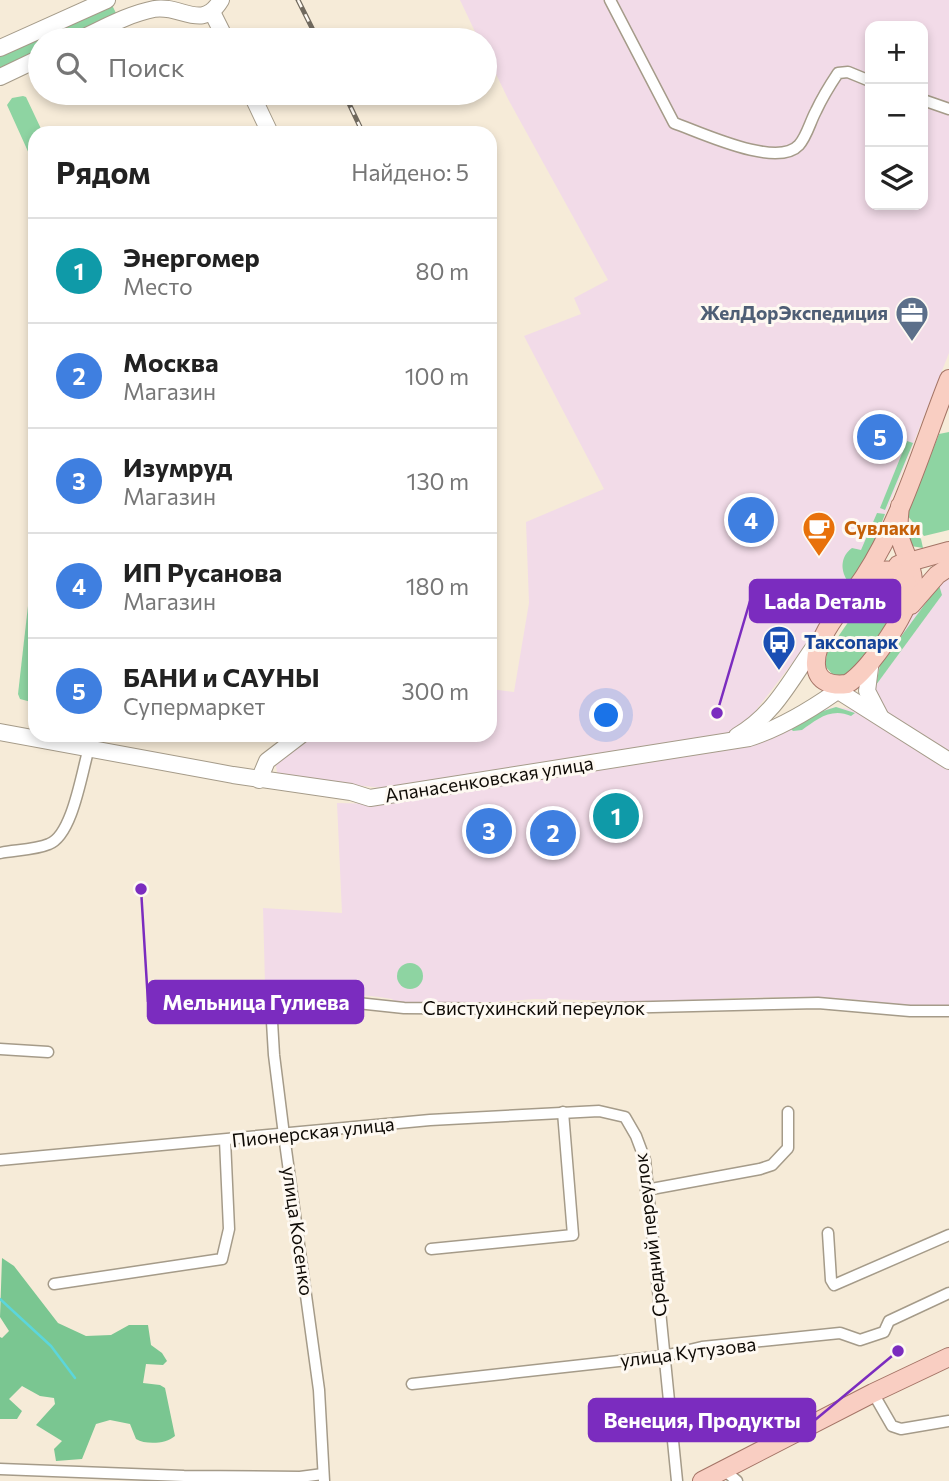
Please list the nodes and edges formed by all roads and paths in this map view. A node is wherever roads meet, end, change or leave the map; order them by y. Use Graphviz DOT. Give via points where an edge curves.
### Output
graph roads {
  1 [pos="107,0"];
  2 [pos="610,0"];
  3 [pos="217,6"];
  4 [pos="45,28"];
  5 [pos="104,28"];
  6 [pos="223,28"];
  7 [pos="28,35"];
  8 [pos="0,48"];
  9 [pos="28,64"];
  10 [pos="0,77"];
  11 [pos="865,79"];
  12 [pos="928,102"];
  13 [pos="257,105"];
  14 [pos="949,109"];
  15 [pos="267,126"];
  16 [pos="949,379"];
  17 [pos="900,506"];
  18 [pos="900,537"];
  19 [pos="949,551"];
  20 [pos="929,556"];
  21 [pos="908,561"];
  22 [pos="949,567"];
  23 [pos="879,572"];
  24 [pos="853,593"];
  25 [pos="910,595"];
  26 [pos="902,615"];
  27 [pos="824,634"];
  28 [pos="871,660"];
  29 [pos="842,688"];
  30 [pos="862,707"];
  31 [pos="812,708"];
  32 [pos="884,721"];
  33 [pos="0,732"];
  34 [pos="28,737"];
  35 [pos="725,741"];
  36 [pos="56,742"];
  37 [pos="291,742"];
  38 [pos="89,748"];
  39 [pos="949,761"];
  40 [pos="259,780"];
  41 [pos="0,853"];
  42 [pos="252,988"];
  43 [pos="270,988"];
  44 [pos="949,1011"];
  45 [pos="0,1049"];
  46 [pos="48,1052"];
  47 [pos="563,1112"];
  48 [pos="788,1112"];
  49 [pos="625,1117"];
  50 [pos="284,1135"];
  51 [pos="225,1140"];
  52 [pos="0,1160"];
  53 [pos="646,1190"];
  54 [pos="828,1233"];
  55 [pos="949,1235"];
  56 [pos="430,1249"];
  57 [pos="54,1284"];
  58 [pos="949,1293"];
  59 [pos="664,1356"];
  60 [pos="949,1357"];
  61 [pos="412,1384"];
  62 [pos="873,1393"];
  63 [pos="949,1421"];
  64 [pos="0,1469"];
  65 [pos="723,1469"];
  66 [pos="323,1478"];
  67 [pos="677,1481"];
  68 [pos="702,1481"];
  69 [pos="737,1481"];
  1 -- 4 [label="main road"];
  2 -- 11 [label="street" via="674,123 739,147 774,154 799,146 838,73"];
  3 -- 5 [label="main road" via="195,17 180,10 155,9"];
  3 -- 6 [label="main road"];
  7 -- 8 [label="main road"];
  9 -- 10 [label="main road"];
  12 -- 14 [label="street"];
  13 -- 15 [label="main road"];
  16 -- 17 [label="main road"];
  17 -- 18 [label="main road"];
  17 -- 24 [label="main road"];
  18 -- 20 [label="main road" via="911,552"];
  18 -- 21 [label="main road"];
  19 -- 20 [label="main road"];
  20 -- 21 [label="main road"];
  21 -- 23 [label="main road"];
  21 -- 25 [label="main road" via="913,580"];
  22 -- 26 [label="main road" via="936,575"];
  23 -- 24 [label="main road"];
  23 -- 25 [label="main road" via="888,570 901,576"];
  24 -- 27 [label="main road"];
  25 -- 26 [label="main road"];
  26 -- 28 [label="main road"];
  27 -- 29 [label="main road" via="816,665 822,679"];
  27 -- 35 [label="main road" via="769,712"];
  28 -- 29 [label="main road"];
  28 -- 32 [label="main road" via="867,691"];
  29 -- 30 [label="main road"];
  29 -- 31 [label="main road, Апанасенковская улица"];
  30 -- 31 [label="main road" via="832,703"];
  30 -- 32 [label="main road"];
  31 -- 35 [label="main road, Апанасенковская улица" via="762,734"];
  32 -- 39 [label="main road"];
  33 -- 34 [label="main road, Апанасенковская улица"];
  35 -- 40 [label="main road, Апанасенковская улица" via="370,798"];
  36 -- 38 [label="main road, Апанасенковская улица"];
  37 -- 40 [label="main road" via="267,761"];
  38 -- 40 [label="main road, Апанасенковская улица"];
  38 -- 41 [label="street" via="71,814 57,839"];
  42 -- 43 [label="street, Свистухинский переулок"];
  43 -- 44 [label="street, Свистухинский переулок" via="404,1008 572,1010 818,1003"];
  43 -- 50 [label="street, улица Косенко"];
  45 -- 46 [label="street"];
  47 -- 49 [label="street, Пионерская улица" via="599,1111"];
  47 -- 50 [label="street, Пионерская улица"];
  47 -- 56 [label="street" via="573,1235"];
  48 -- 53 [label="street" via="788,1148 772,1165"];
  49 -- 53 [label="street, Средний переулок" via="645,1160"];
  50 -- 51 [label="street, Пионерская улица"];
  50 -- 66 [label="street, улица Косенко" via="319,1390"];
  51 -- 52 [label="street, Пионерская улица"];
  51 -- 57 [label="street" via="229,1229 222,1259"];
  53 -- 59 [label="street, Средний переулок"];
  54 -- 55 [label="street" via="834,1285"];
  58 -- 59 [label="street, улица Кутузова" via="889,1321 884,1332 860,1340 840,1333 702,1347"];
  59 -- 61 [label="street, улица Кутузова"];
  59 -- 67 [label="street, Средний переулок"];
  60 -- 62 [label="main road"];
  62 -- 63 [label="street" via="892,1426 901,1429"];
  62 -- 65 [label="main road"];
  64 -- 66 [label="street"];
  65 -- 68 [label="main road"];
  65 -- 69 [label="street"];
}
